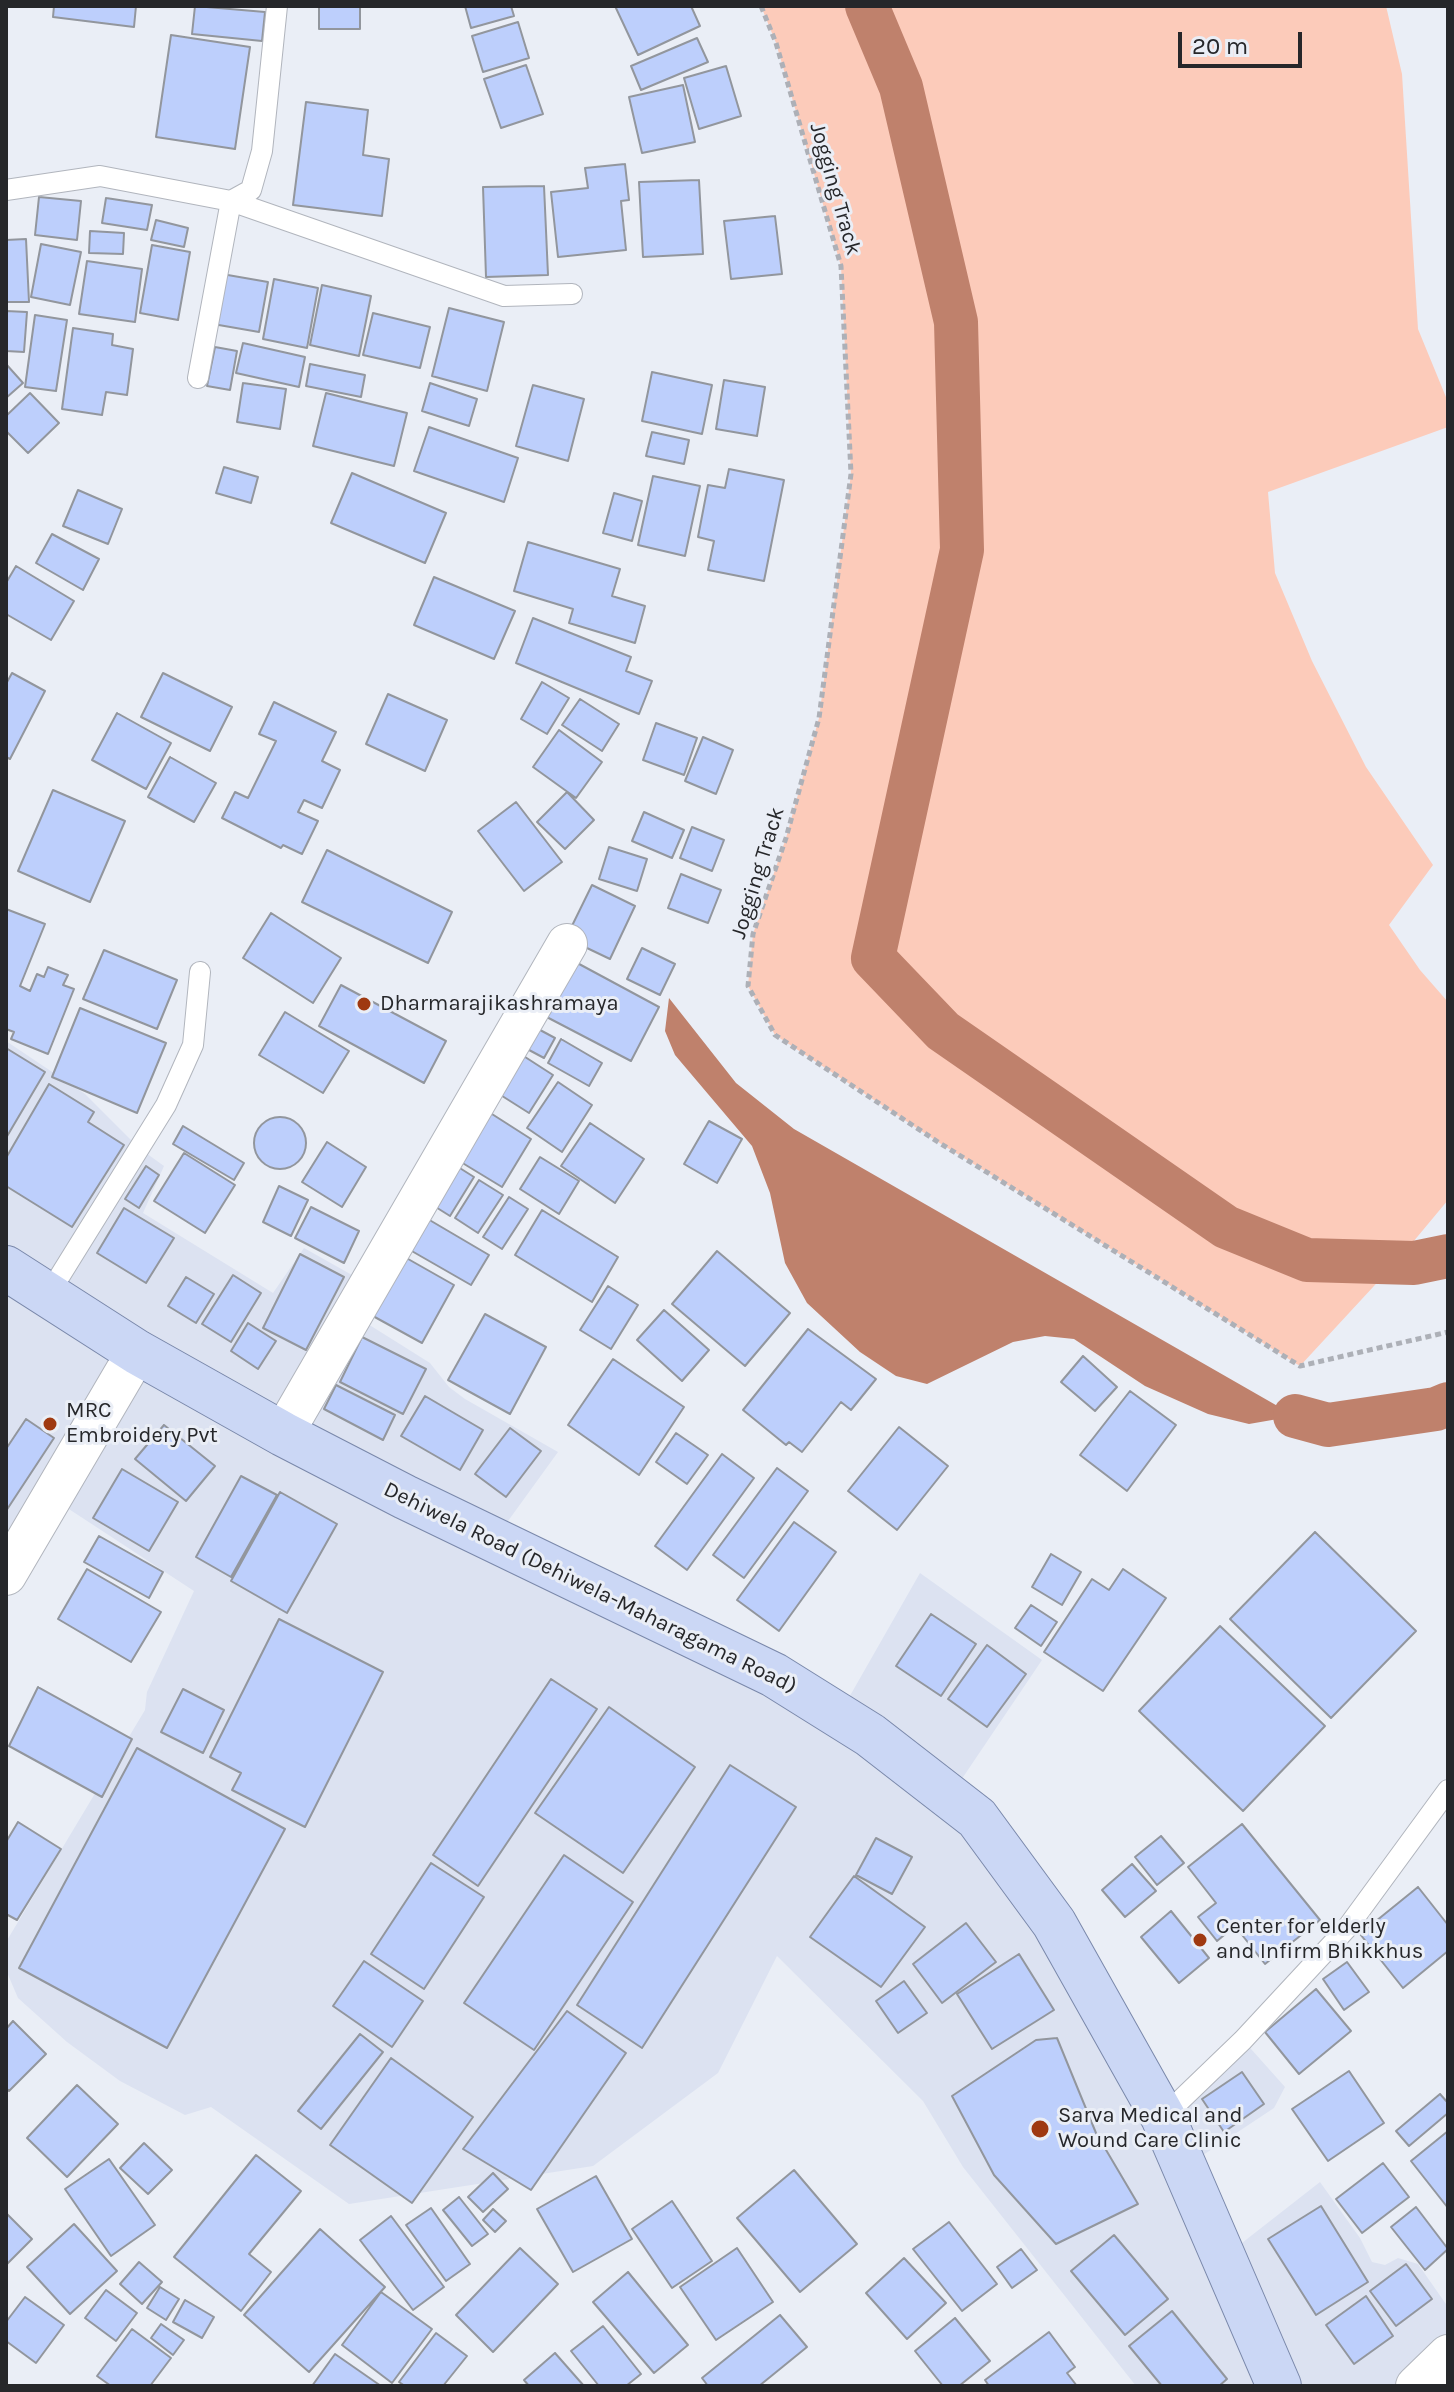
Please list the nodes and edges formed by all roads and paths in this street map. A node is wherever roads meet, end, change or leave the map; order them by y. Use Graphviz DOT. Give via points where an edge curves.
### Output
graph roads {
  1 [pos="277,6"];
  2 [pos="761,6"];
  3 [pos="6,190"];
  4 [pos="231,201"];
  5 [pos="572,294"];
  6 [pos="198,378"];
  7 [pos="567,944"];
  8 [pos="200,972"];
  9 [pos="6,1268"];
  10 [pos="48,1295"];
  11 [pos="1448,1332"];
  12 [pos="137,1352"];
  13 [pos="283,1434"];
  14 [pos="6,1575"];
  15 [pos="1448,1790"];
  16 [pos="1163,2117"];
  17 [pos="1448,2355"];
  18 [pos="1279,2386"];
  19 [pos="1416,2386"];
  1 -- 4 [label="lane" via="262,151 251,190"];
  2 -- 11 [label="path, Jogging Track" via="841,266 851,474 819,718 753,934 748,986 775,1035 1300,1366"];
  3 -- 4 [label="lane" via="100,176"];
  4 -- 5 [label="lane" via="504,296"];
  4 -- 6 [label="lane"];
  7 -- 13 [label="street"];
  8 -- 10 [label="lane" via="193,1045 166,1105"];
  9 -- 10 [label="main road, Dehiwela Road (Dehiwela-Maharagama Road)"];
  10 -- 12 [label="main road, Dehiwela Road (Dehiwela-Maharagama Road)"];
  12 -- 13 [label="main road, Dehiwela Road (Dehiwela-Maharagama Road)"];
  12 -- 14 [label="street"];
  13 -- 16 [label="main road, Dehiwela Road (Dehiwela-Maharagama Road)" via="774,1675 924,1773 977,1818 1021,1873"];
  15 -- 16 [label="lane" via="1347,1928"];
  16 -- 18 [label="main road, Dehiwela Road (Dehiwela-Maharagama Road)"];
  17 -- 19 [label="street"];
}
